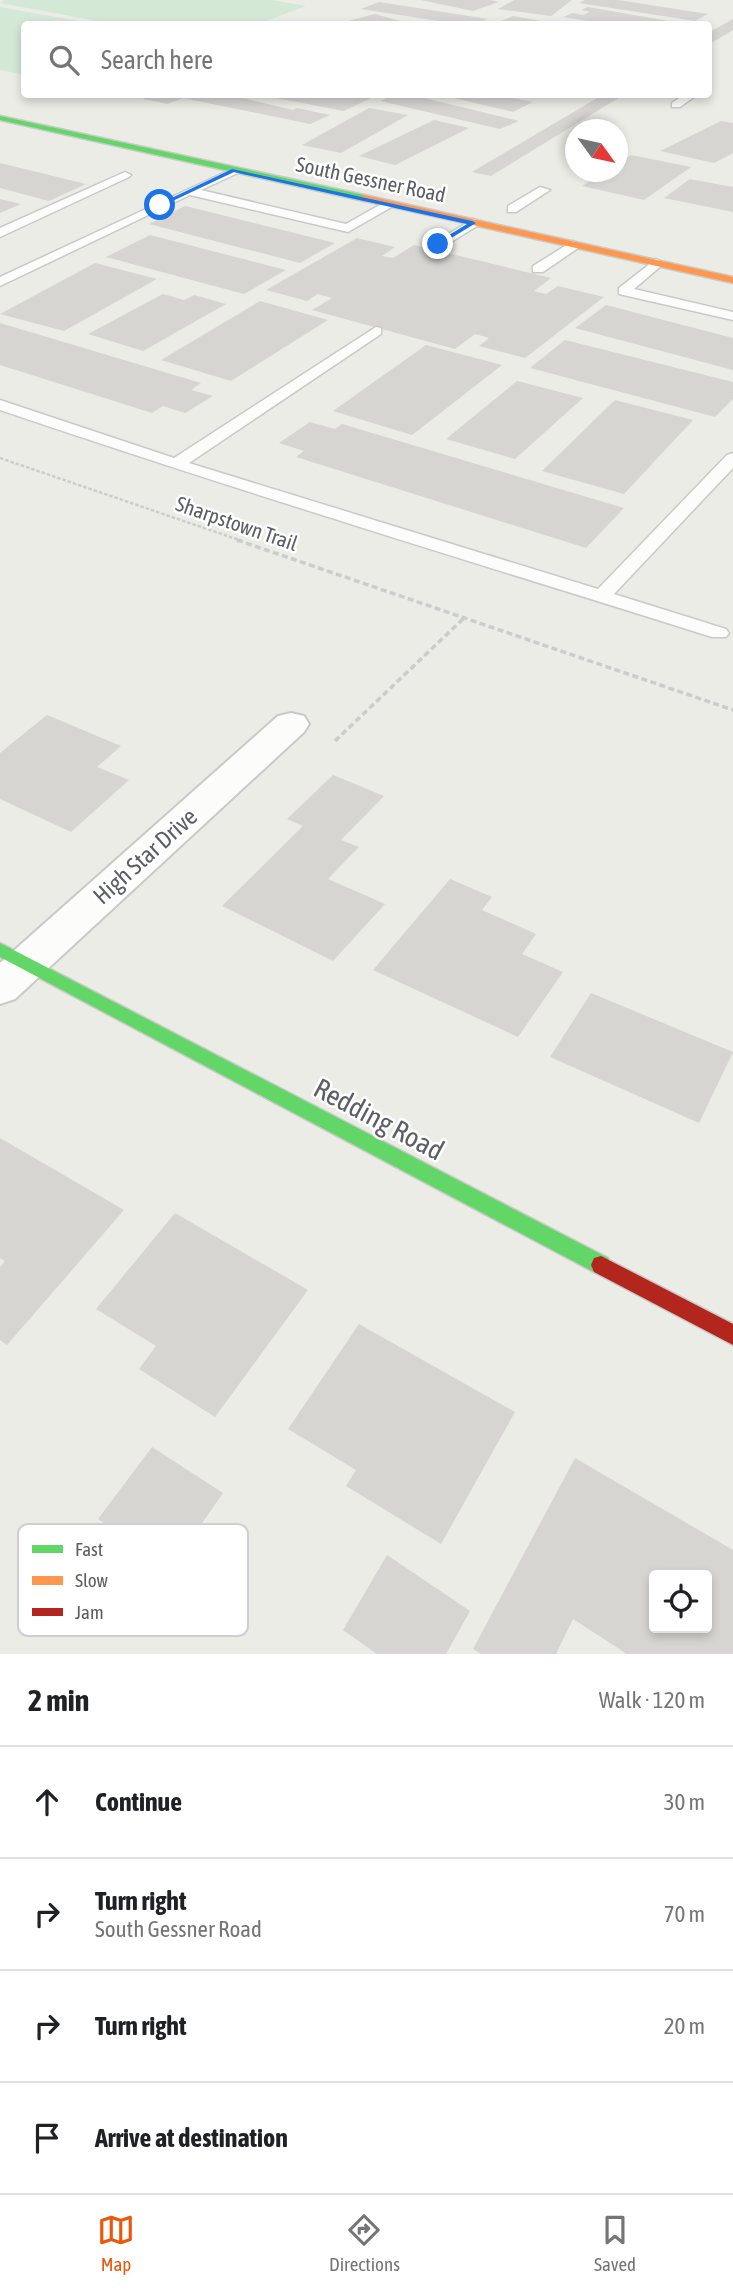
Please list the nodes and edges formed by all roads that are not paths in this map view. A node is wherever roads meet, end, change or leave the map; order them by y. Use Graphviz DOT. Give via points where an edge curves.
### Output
graph roads {
  1 [pos="687,98"];
  2 [pos="676,105"];
  3 [pos="0,118"];
  4 [pos="177,144"];
  5 [pos="155,153"];
  6 [pos="234,170"];
  7 [pos="125,175"];
  8 [pos="544,190"];
  9 [pos="189,191"];
  10 [pos="447,202"];
  11 [pos="389,205"];
  12 [pos="507,208"];
  13 [pos="427,213"];
  14 [pos="538,215"];
  15 [pos="472,223"];
  16 [pos="0,233"];
  17 [pos="438,244"];
  18 [pos="573,245"];
  19 [pos="656,263"];
  20 [pos="538,269"];
  21 [pos="733,280"];
  22 [pos="0,282"];
  23 [pos="733,316"];
  24 [pos="376,331"];
  25 [pos="0,405"];
  26 [pos="733,458"];
  27 [pos="176,464"];
  28 [pos="600,598"];
  29 [pos="733,616"];
  30 [pos="726,636"];
  31 [pos="290,724"];
  32 [pos="9,967"];
  33 [pos="733,1335"];
  1 -- 2 [label="lane"];
  3 -- 5 [label="main road, South Gessner Road"];
  4 -- 5 [label="main road"];
  5 -- 6 [label="main road, South Gessner Road"];
  6 -- 9 [label="lane"];
  6 -- 11 [label="main road, South Gessner Road"];
  7 -- 16 [label="lane"];
  8 -- 12 [label="lane"];
  9 -- 11 [label="lane" via="348,228"];
  9 -- 22 [label="lane"];
  10 -- 13 [label="main road"];
  11 -- 13 [label="main road, South Gessner Road"];
  12 -- 14 [label="main road"];
  13 -- 15 [label="main road, South Gessner Road"];
  15 -- 17 [label="lane"];
  15 -- 18 [label="main road, South Gessner Road"];
  18 -- 19 [label="main road, South Gessner Road"];
  18 -- 20 [label="lane"];
  19 -- 21 [label="main road, South Gessner Road"];
  19 -- 23 [label="lane" via="624,291"];
  24 -- 27 [label="lane"];
  25 -- 27 [label="lane"];
  26 -- 28 [label="lane"];
  27 -- 28 [label="lane"];
  28 -- 30 [label="lane"];
  29 -- 30 [label="lane"];
  31 -- 32 [label="street, High Star Drive"];
  32 -- 33 [label="main road, Redding Road"];
}
